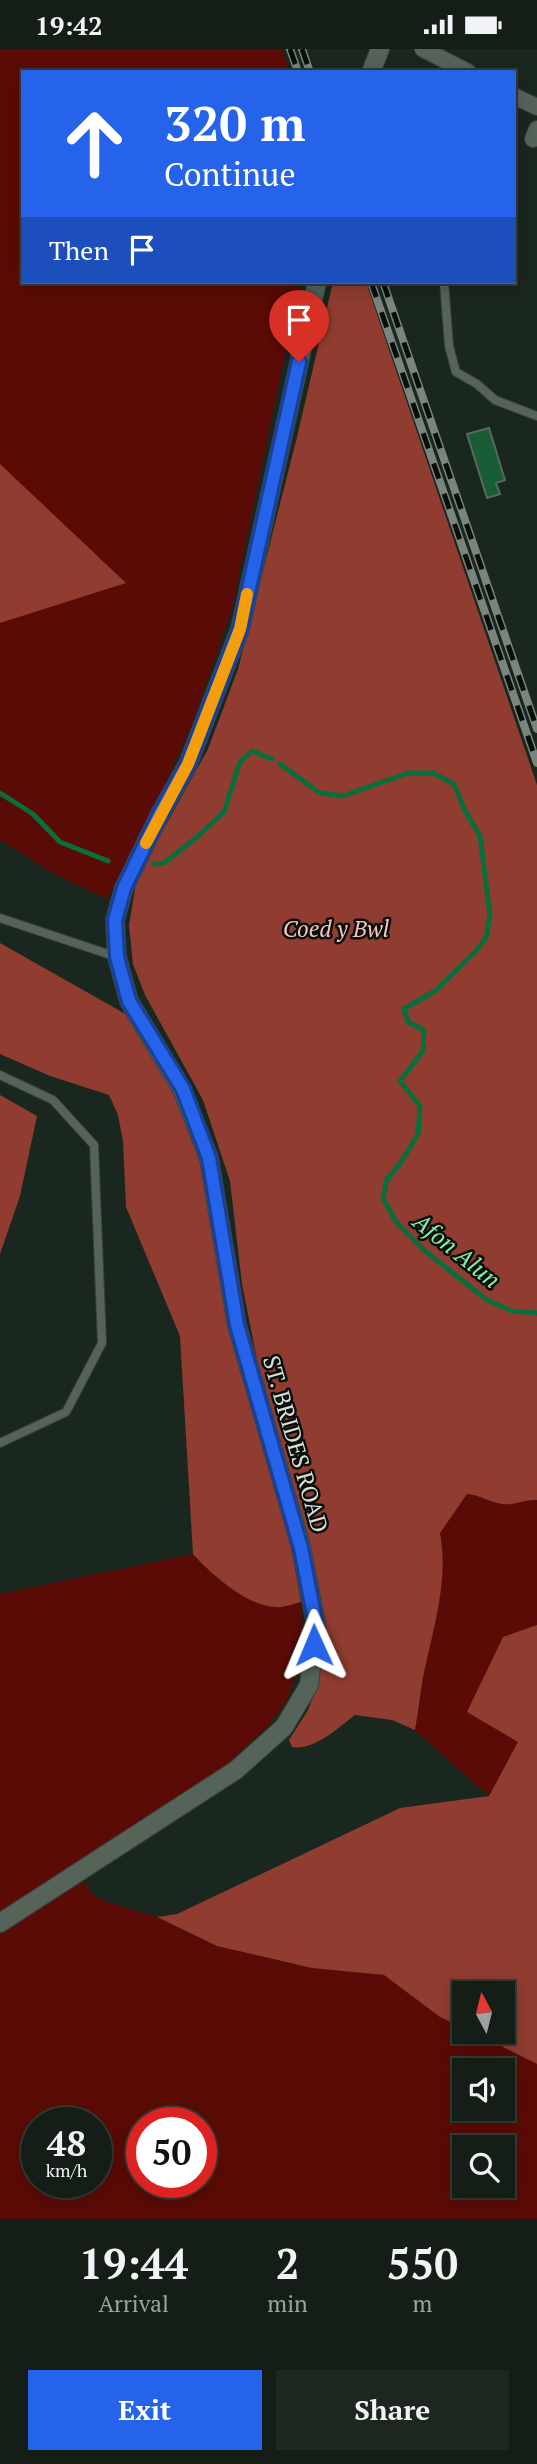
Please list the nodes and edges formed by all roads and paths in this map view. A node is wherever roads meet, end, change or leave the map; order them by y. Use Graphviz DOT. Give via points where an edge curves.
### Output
graph roads {
  1 [pos="380,49"];
  2 [pos="424,49"];
  3 [pos="372,70"];
  4 [pos="464,70"];
  5 [pos="516,97"];
  6 [pos="537,107"];
  7 [pos="317,284"];
  8 [pos="444,284"];
  9 [pos="537,416"];
  10 [pos="0,918"];
  11 [pos="117,957"];
  12 [pos="0,1075"];
  13 [pos="0,1443"];
  14 [pos="0,1923"];
  1 -- 3 [label="main road"];
  2 -- 4 [label="street"];
  5 -- 6 [label="street"];
  7 -- 11 [label="main road, ST. BRIDES ROAD" via="240,629 188,764 124,888 115,920"];
  8 -- 9 [label="lane" via="456,372 495,400"];
  10 -- 11 [label="lane"];
  11 -- 14 [label="main road, ST. BRIDES ROAD" via="129,1001 183,1089 209,1158 237,1325 301,1548 315,1637 309,1685 284,1727 236,1770"];
  12 -- 13 [label="lane" via="53,1100 94,1145 102,1342 66,1412"];
}
